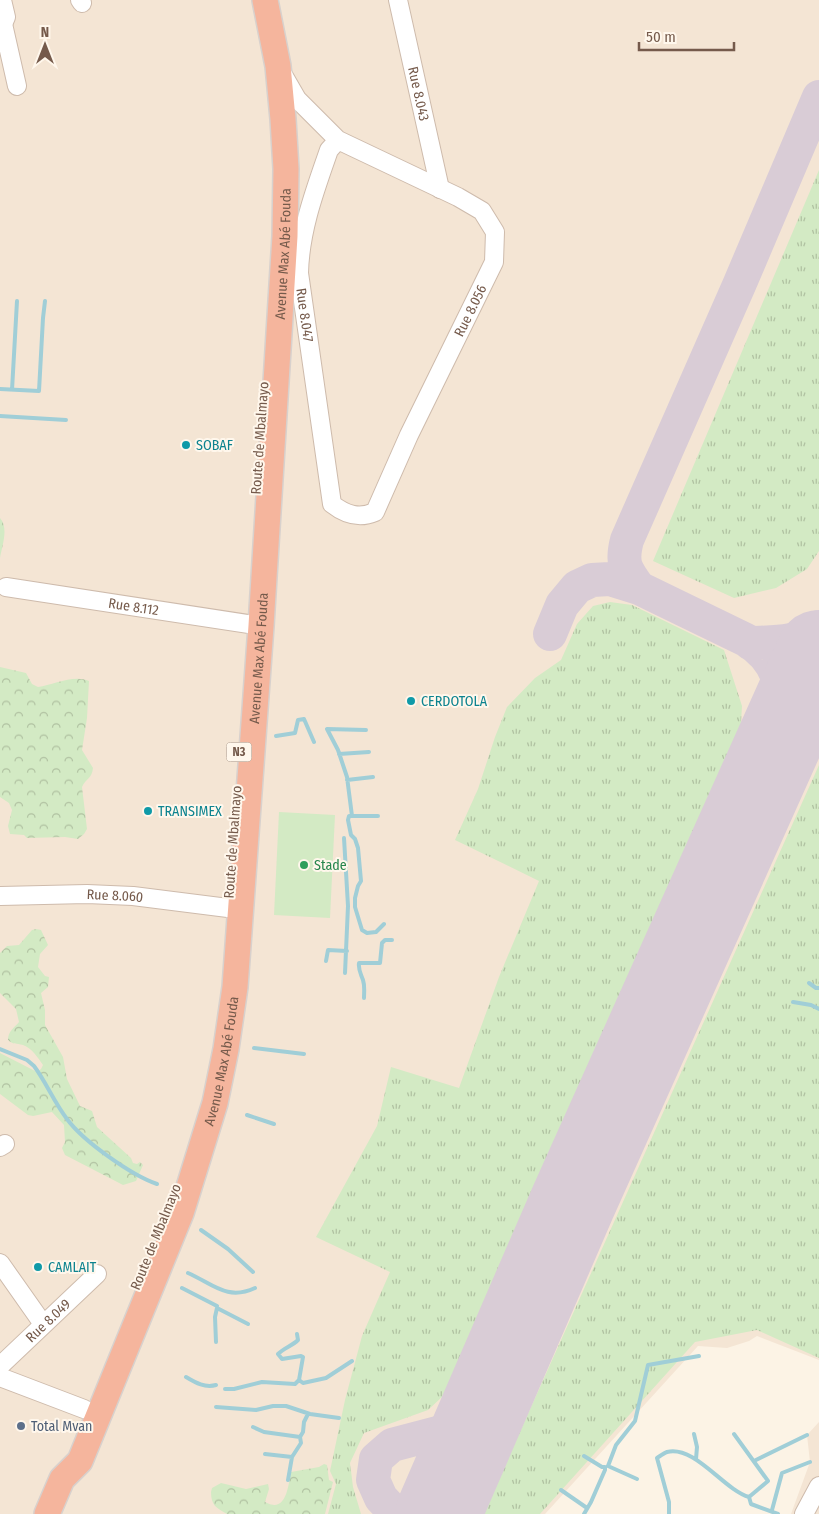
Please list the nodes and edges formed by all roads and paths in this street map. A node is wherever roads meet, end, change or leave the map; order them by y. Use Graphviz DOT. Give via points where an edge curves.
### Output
graph roads {
  1 [pos="2,0"];
  2 [pos="254,0"];
  3 [pos="265,0"];
  4 [pos="398,0"];
  5 [pos="2,24"];
  6 [pos="278,66"];
  7 [pos="17,86"];
  8 [pos="338,140"];
  9 [pos="440,189"];
  10 [pos="332,504"];
  11 [pos="6,587"];
  12 [pos="254,625"];
  13 [pos="0,896"];
  14 [pos="228,908"];
  15 [pos="0,1263"];
  16 [pos="97,1274"];
  17 [pos="44,1324"];
  18 [pos="0,1366"];
  19 [pos="0,1377"];
  20 [pos="84,1409"];
  21 [pos="62,1479"];
  22 [pos="819,1486"];
  23 [pos="47,1514"];
  24 [pos="804,1514"];
  1 -- 5 [label="street" via="6,17"];
  2 -- 12 [label="highway, Route de Mbalmayo / N3" via="266,68 274,169"];
  3 -- 6 [label="highway, N3"];
  4 -- 9 [label="street, Rue 8.043"];
  5 -- 7 [label="street"];
  6 -- 8 [label="street" via="297,99"];
  6 -- 12 [label="highway, Avenue Max Abé Fouda / N3" via="286,169 284,236"];
  8 -- 9 [label="street, Rue 8.056"];
  8 -- 10 [label="street, Rue 8.047" via="329,150 305,224 299,264"];
  9 -- 10 [label="street, Rue 8.056" via="482,211 495,232 494,262 375,512 364,517 341,512"];
  11 -- 12 [label="street, Rue 8.112"];
  12 -- 14 [label="highway, Route de Mbalmayo / N3"];
  12 -- 21 [label="highway, Avenue Max Abé Fouda / N3" via="235,988 214,1104 181,1212 80,1461"];
  13 -- 14 [label="street, Rue 8.060" via="133,896"];
  14 -- 20 [label="highway, Route de Mbalmayo / N3" via="214,1043 197,1120 169,1210"];
  15 -- 17 [label="street"];
  16 -- 17 [label="street, Rue 8.049"];
  17 -- 18 [label="street, Rue 8.049"];
  19 -- 20 [label="street"];
  20 -- 21 [label="highway, Route de Mbalmayo / N3"];
  21 -- 23 [label="highway, Avenue Max Abé Fouda / N3"];
  22 -- 24 [label="street"];
}
